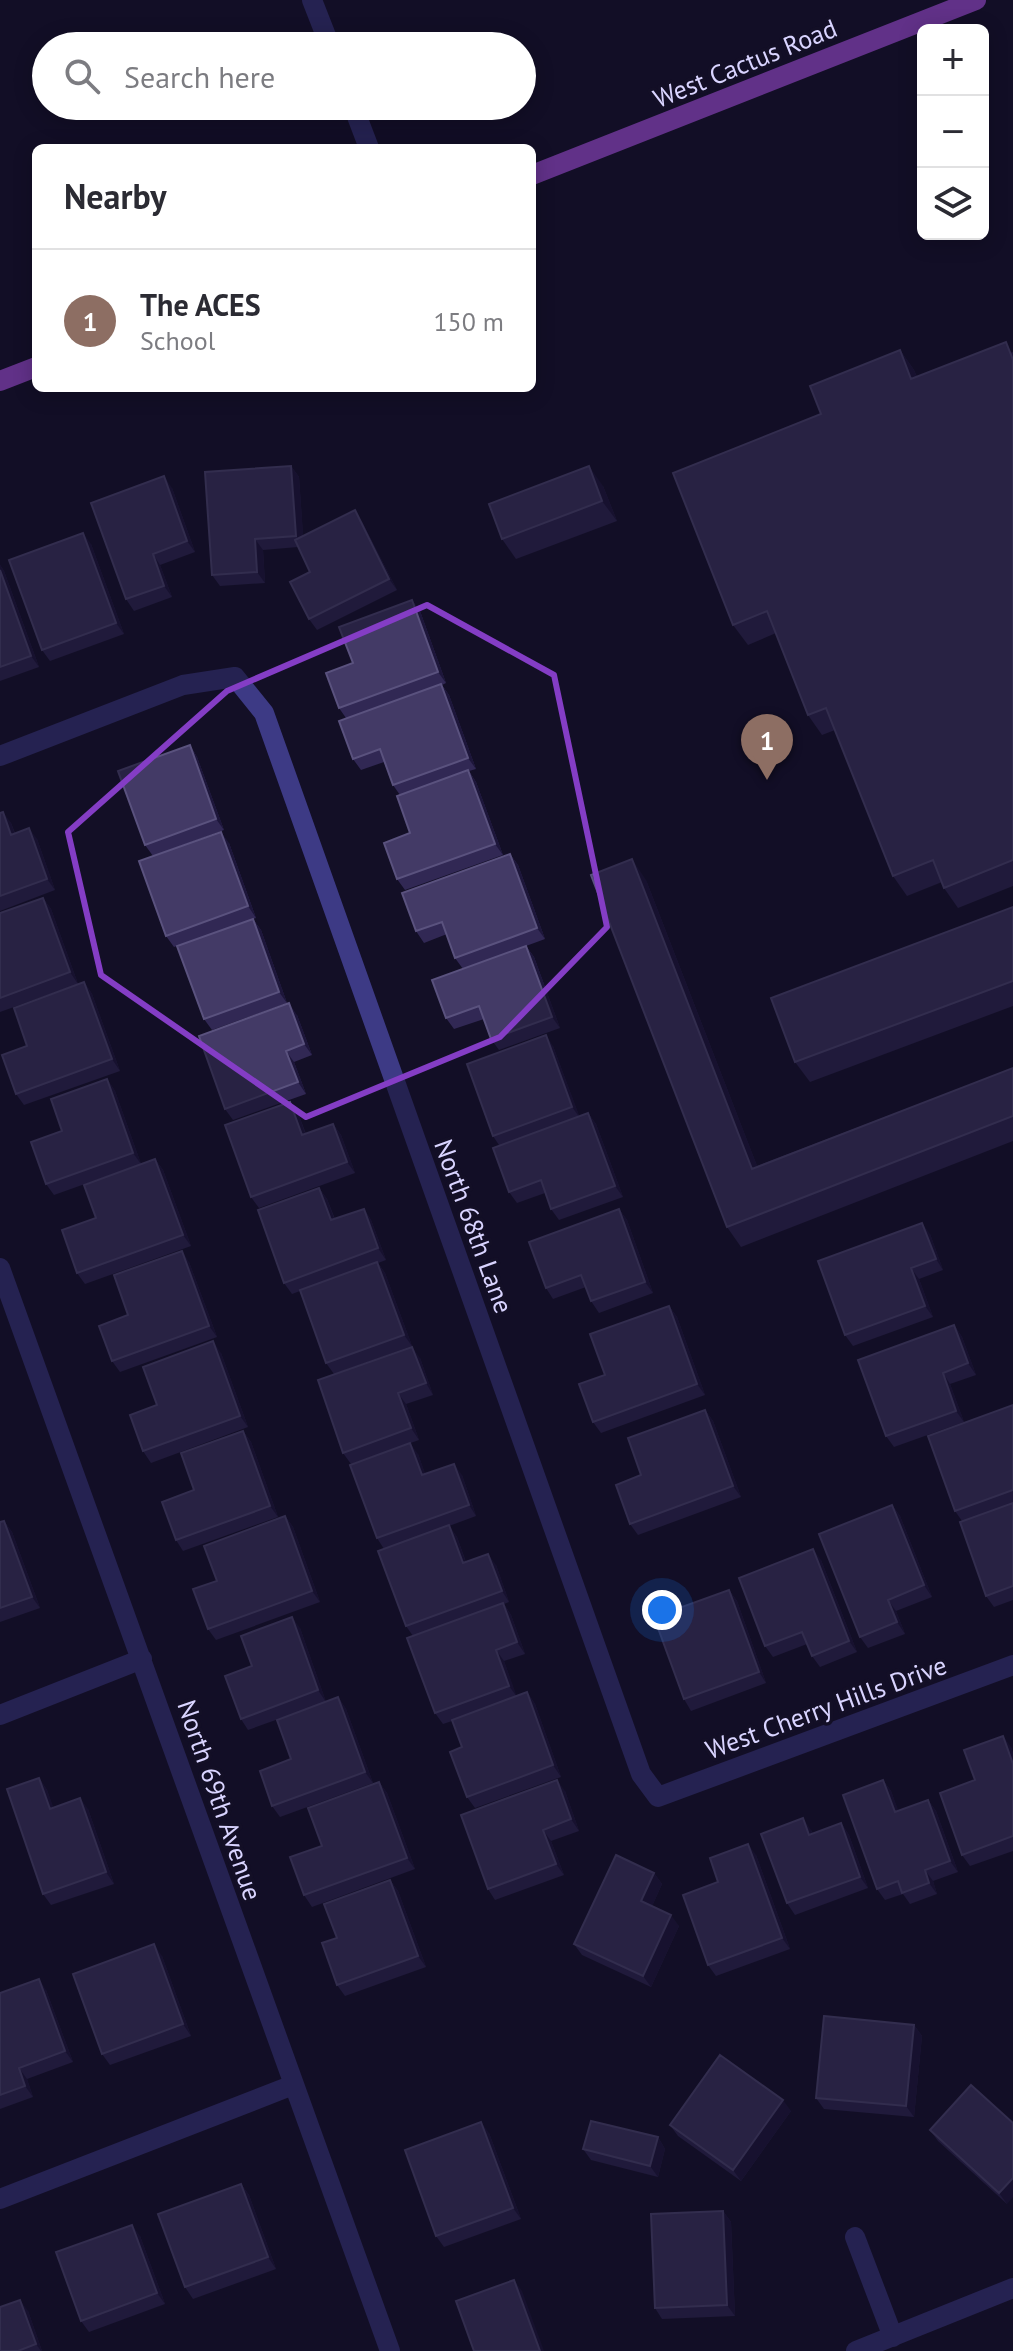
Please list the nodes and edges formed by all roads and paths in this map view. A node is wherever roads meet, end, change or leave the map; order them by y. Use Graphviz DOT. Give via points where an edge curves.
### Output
graph roads {
  1 [pos="312,0"];
  2 [pos="976,0"];
  3 [pos="325,32"];
  4 [pos="358,120"];
  5 [pos="367,144"];
  6 [pos="536,173"];
  7 [pos="32,369"];
  8 [pos="0,381"];
  9 [pos="0,756"];
  10 [pos="0,1268"];
  11 [pos="142,1659"];
  12 [pos="1013,1665"];
  13 [pos="0,1715"];
  14 [pos="658,1797"];
  15 [pos="293,2085"];
  16 [pos="0,2199"];
  17 [pos="855,2237"];
  18 [pos="1013,2288"];
  19 [pos="893,2337"];
  20 [pos="390,2351"];
  21 [pos="856,2351"];
  1 -- 3 [label="street"];
  2 -- 6 [label="main road, West Cactus Road"];
  4 -- 5 [label="street"];
  7 -- 8 [label="main road"];
  9 -- 14 [label="street, North 68th Lane" via="183,685 235,677 264,713 641,1774"];
  10 -- 11 [label="street, North 69th Avenue"];
  11 -- 13 [label="street"];
  11 -- 15 [label="street, North 69th Avenue"];
  12 -- 14 [label="street, West Cherry Hills Drive"];
  15 -- 16 [label="street"];
  15 -- 20 [label="street, North 69th Avenue"];
  17 -- 19 [label="street"];
  18 -- 19 [label="street"];
  19 -- 21 [label="street"];
}
